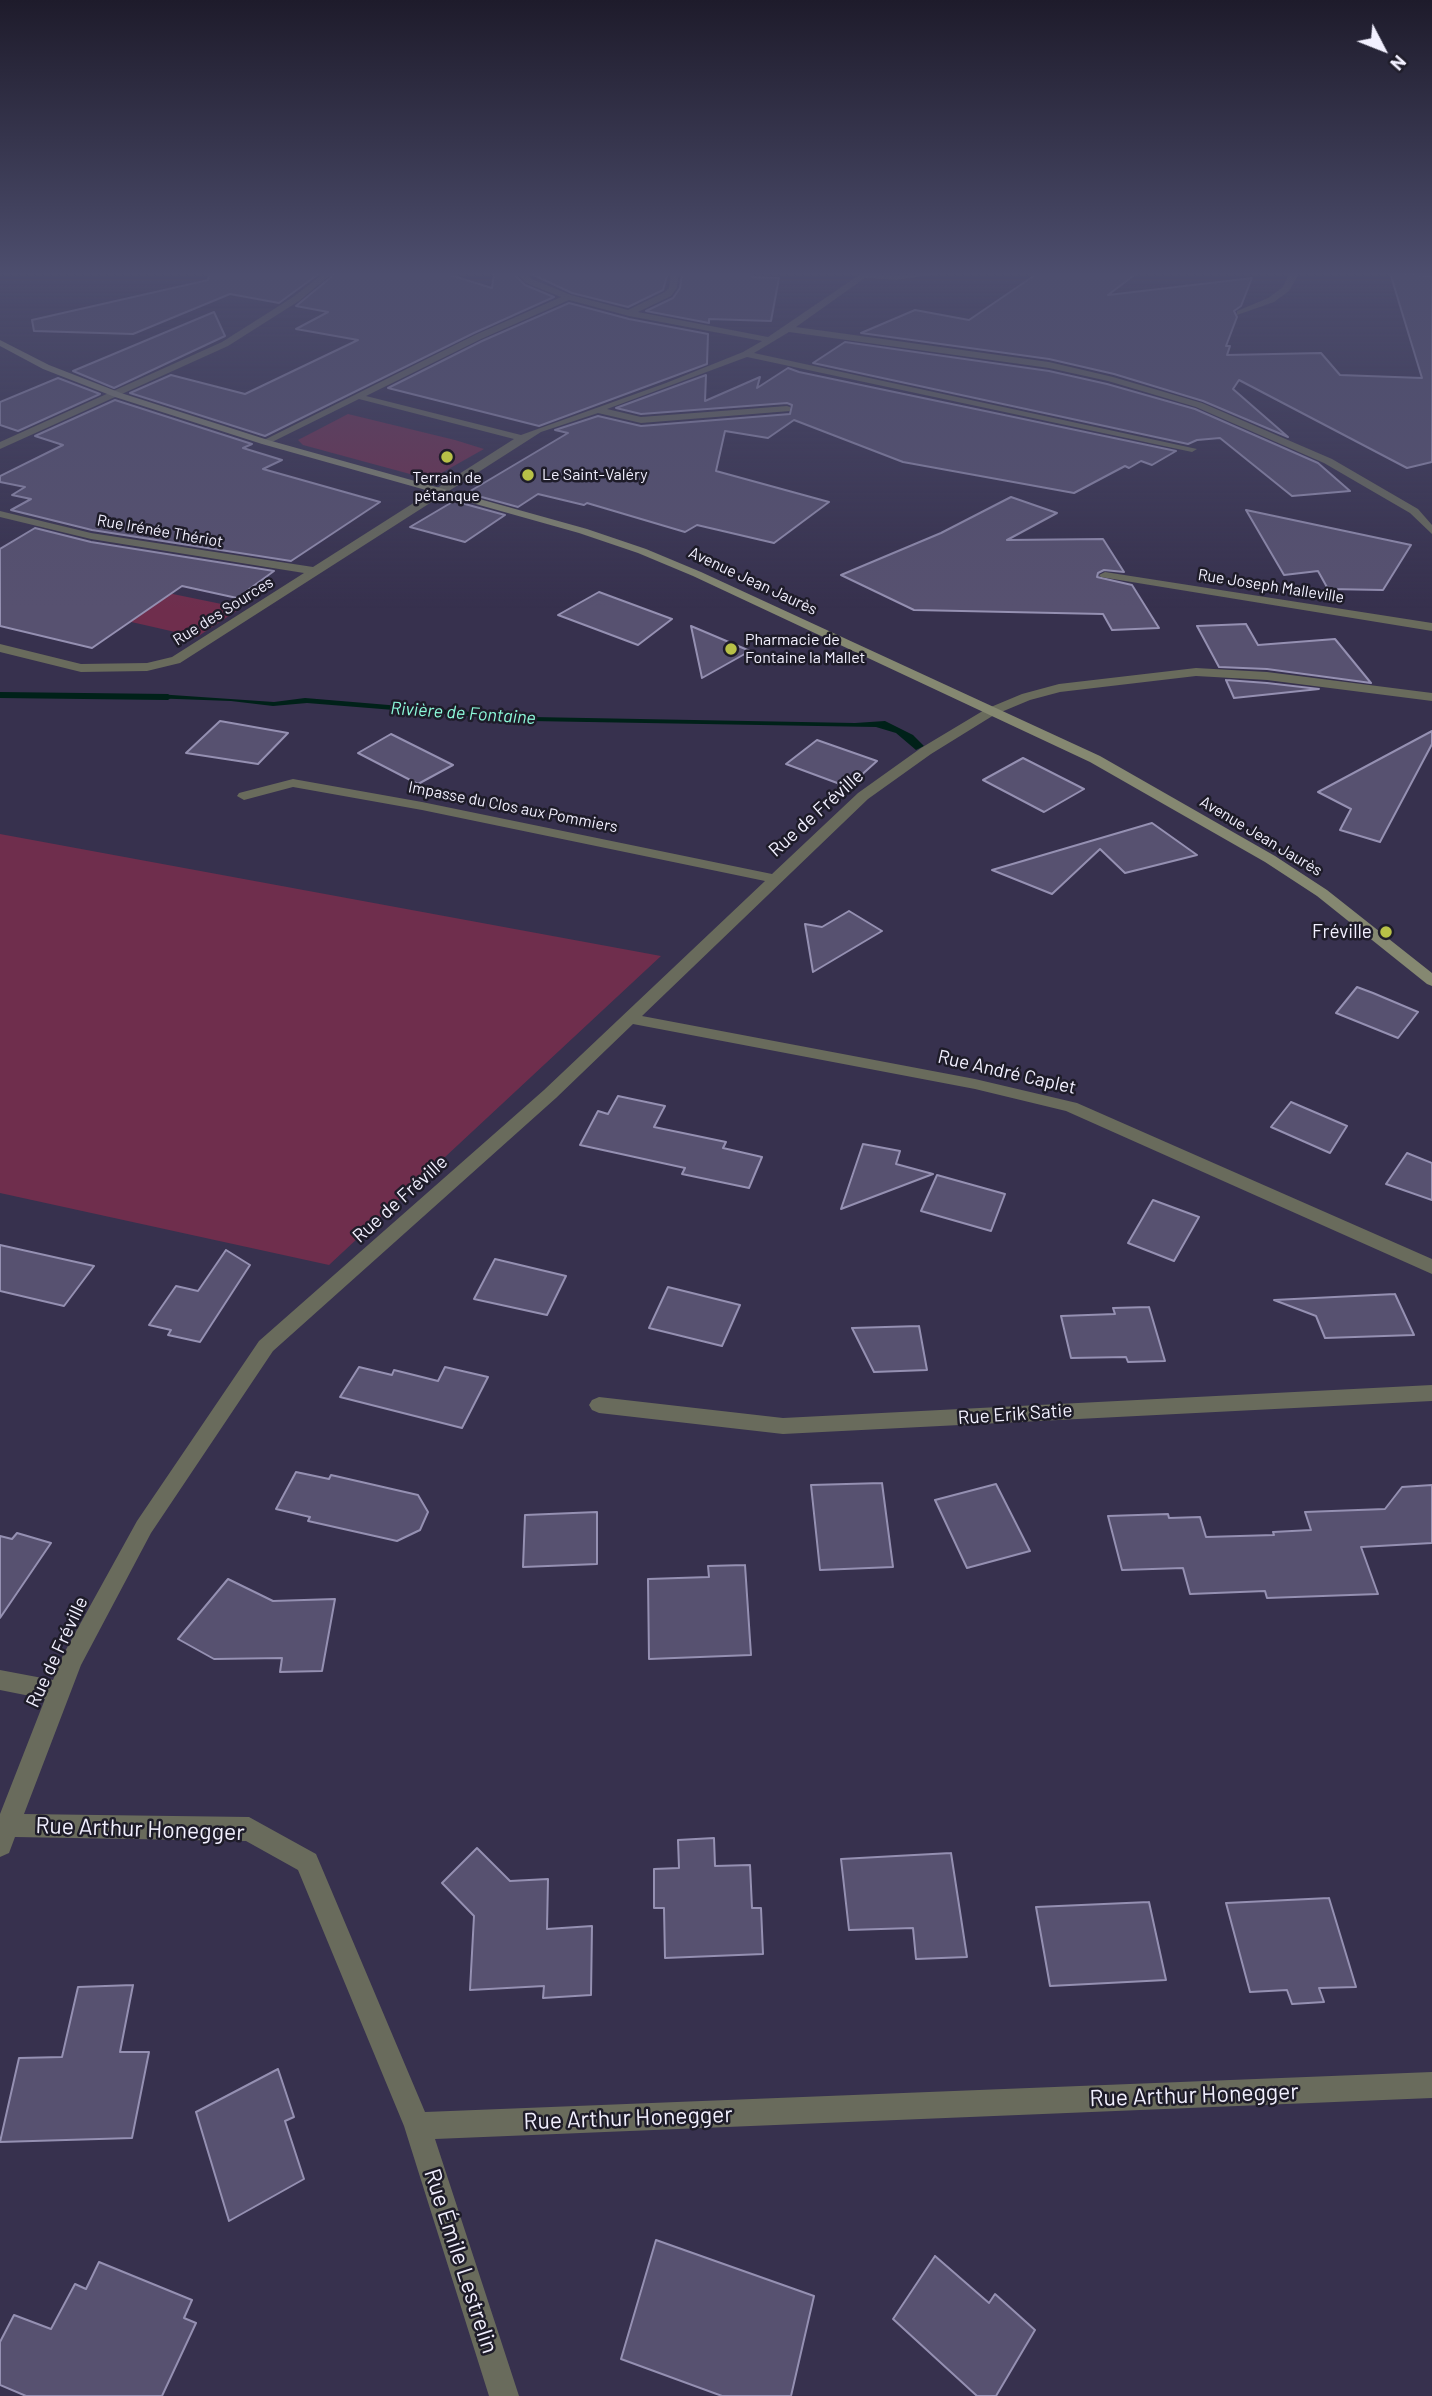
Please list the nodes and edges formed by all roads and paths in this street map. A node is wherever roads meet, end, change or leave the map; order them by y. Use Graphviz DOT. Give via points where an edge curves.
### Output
graph roads {
  1 [pos="91,385"];
  2 [pos="139,385"];
  3 [pos="384,385"];
  4 [pos="669,385"];
  5 [pos="891,385"];
  6 [pos="1131,385"];
  7 [pos="118,395"];
  8 [pos="360,397"];
  9 [pos="787,409"];
  10 [pos="598,410"];
  11 [pos="522,438"];
  12 [pos="265,442"];
  13 [pos="0,446"];
  14 [pos="1192,449"];
  15 [pos="437,490"];
  16 [pos="1432,510"];
  17 [pos="1414,511"];
  18 [pos="0,514"];
  19 [pos="1432,531"];
  20 [pos="315,570"];
  21 [pos="1105,575"];
  22 [pos="1432,627"];
  23 [pos="0,648"];
  24 [pos="1432,697"];
  25 [pos="990,712"];
  26 [pos="244,796"];
  27 [pos="774,878"];
  28 [pos="1432,981"];
  29 [pos="628,1018"];
  30 [pos="1432,1266"];
  31 [pos="1432,1393"];
  32 [pos="599,1405"];
  33 [pos="0,1680"];
  34 [pos="61,1692"];
  35 [pos="4,1835"];
  36 [pos="1432,2085"];
  37 [pos="417,2126"];
  38 [pos="504,2396"];
  1 -- 7 [label="street, Avenue Jean Jaurès"];
  2 -- 7 [label="street"];
  3 -- 8 [label="street"];
  4 -- 10 [label="street, Rue des Sources"];
  5 -- 14 [label="street"];
  6 -- 17 [label="street" via="1257,428 1328,461"];
  7 -- 12 [label="street, Avenue Jean Jaurès"];
  7 -- 13 [label="street"];
  8 -- 11 [label="street"];
  8 -- 12 [label="street"];
  9 -- 10 [label="street" via="640,420"];
  10 -- 11 [label="street, Rue des Sources"];
  11 -- 15 [label="street, Rue des Sources"];
  12 -- 15 [label="street, Avenue Jean Jaurès"];
  15 -- 20 [label="street, Rue des Sources"];
  15 -- 25 [label="street, Avenue Jean Jaurès" via="642,551"];
  16 -- 17 [label="street"];
  17 -- 19 [label="street"];
  18 -- 20 [label="street, Rue Irénée Thériot" via="91,536"];
  20 -- 23 [label="street, Rue des Sources" via="176,660 147,667 81,668"];
  21 -- 22 [label="street, Rue Joseph Malleville"];
  24 -- 25 [label="street, Rue de Fréville" via="1267,676 1196,673 1059,688"];
  25 -- 27 [label="street, Rue de Fréville" via="863,796"];
  25 -- 28 [label="street, Avenue Jean Jaurès" via="1095,759 1270,859 1322,893"];
  26 -- 27 [label="street, Impasse du Clos aux Pommiers" via="293,783"];
  27 -- 29 [label="street, Rue de Fréville"];
  29 -- 30 [label="street, Rue André Caplet" via="975,1084 1071,1107"];
  29 -- 34 [label="street, Rue de Fréville" via="550,1094 266,1346 144,1527 71,1662"];
  31 -- 32 [label="street, Rue Erik Satie" via="783,1426"];
  33 -- 34 [label="street"];
  34 -- 35 [label="street, Rue de Fréville"];
  35 -- 37 [label="street, Rue Arthur Honegger" via="249,1829 307,1862"];
  36 -- 37 [label="street, Rue Arthur Honegger"];
  37 -- 38 [label="street, Rue Émile Lestrelin"];
}
